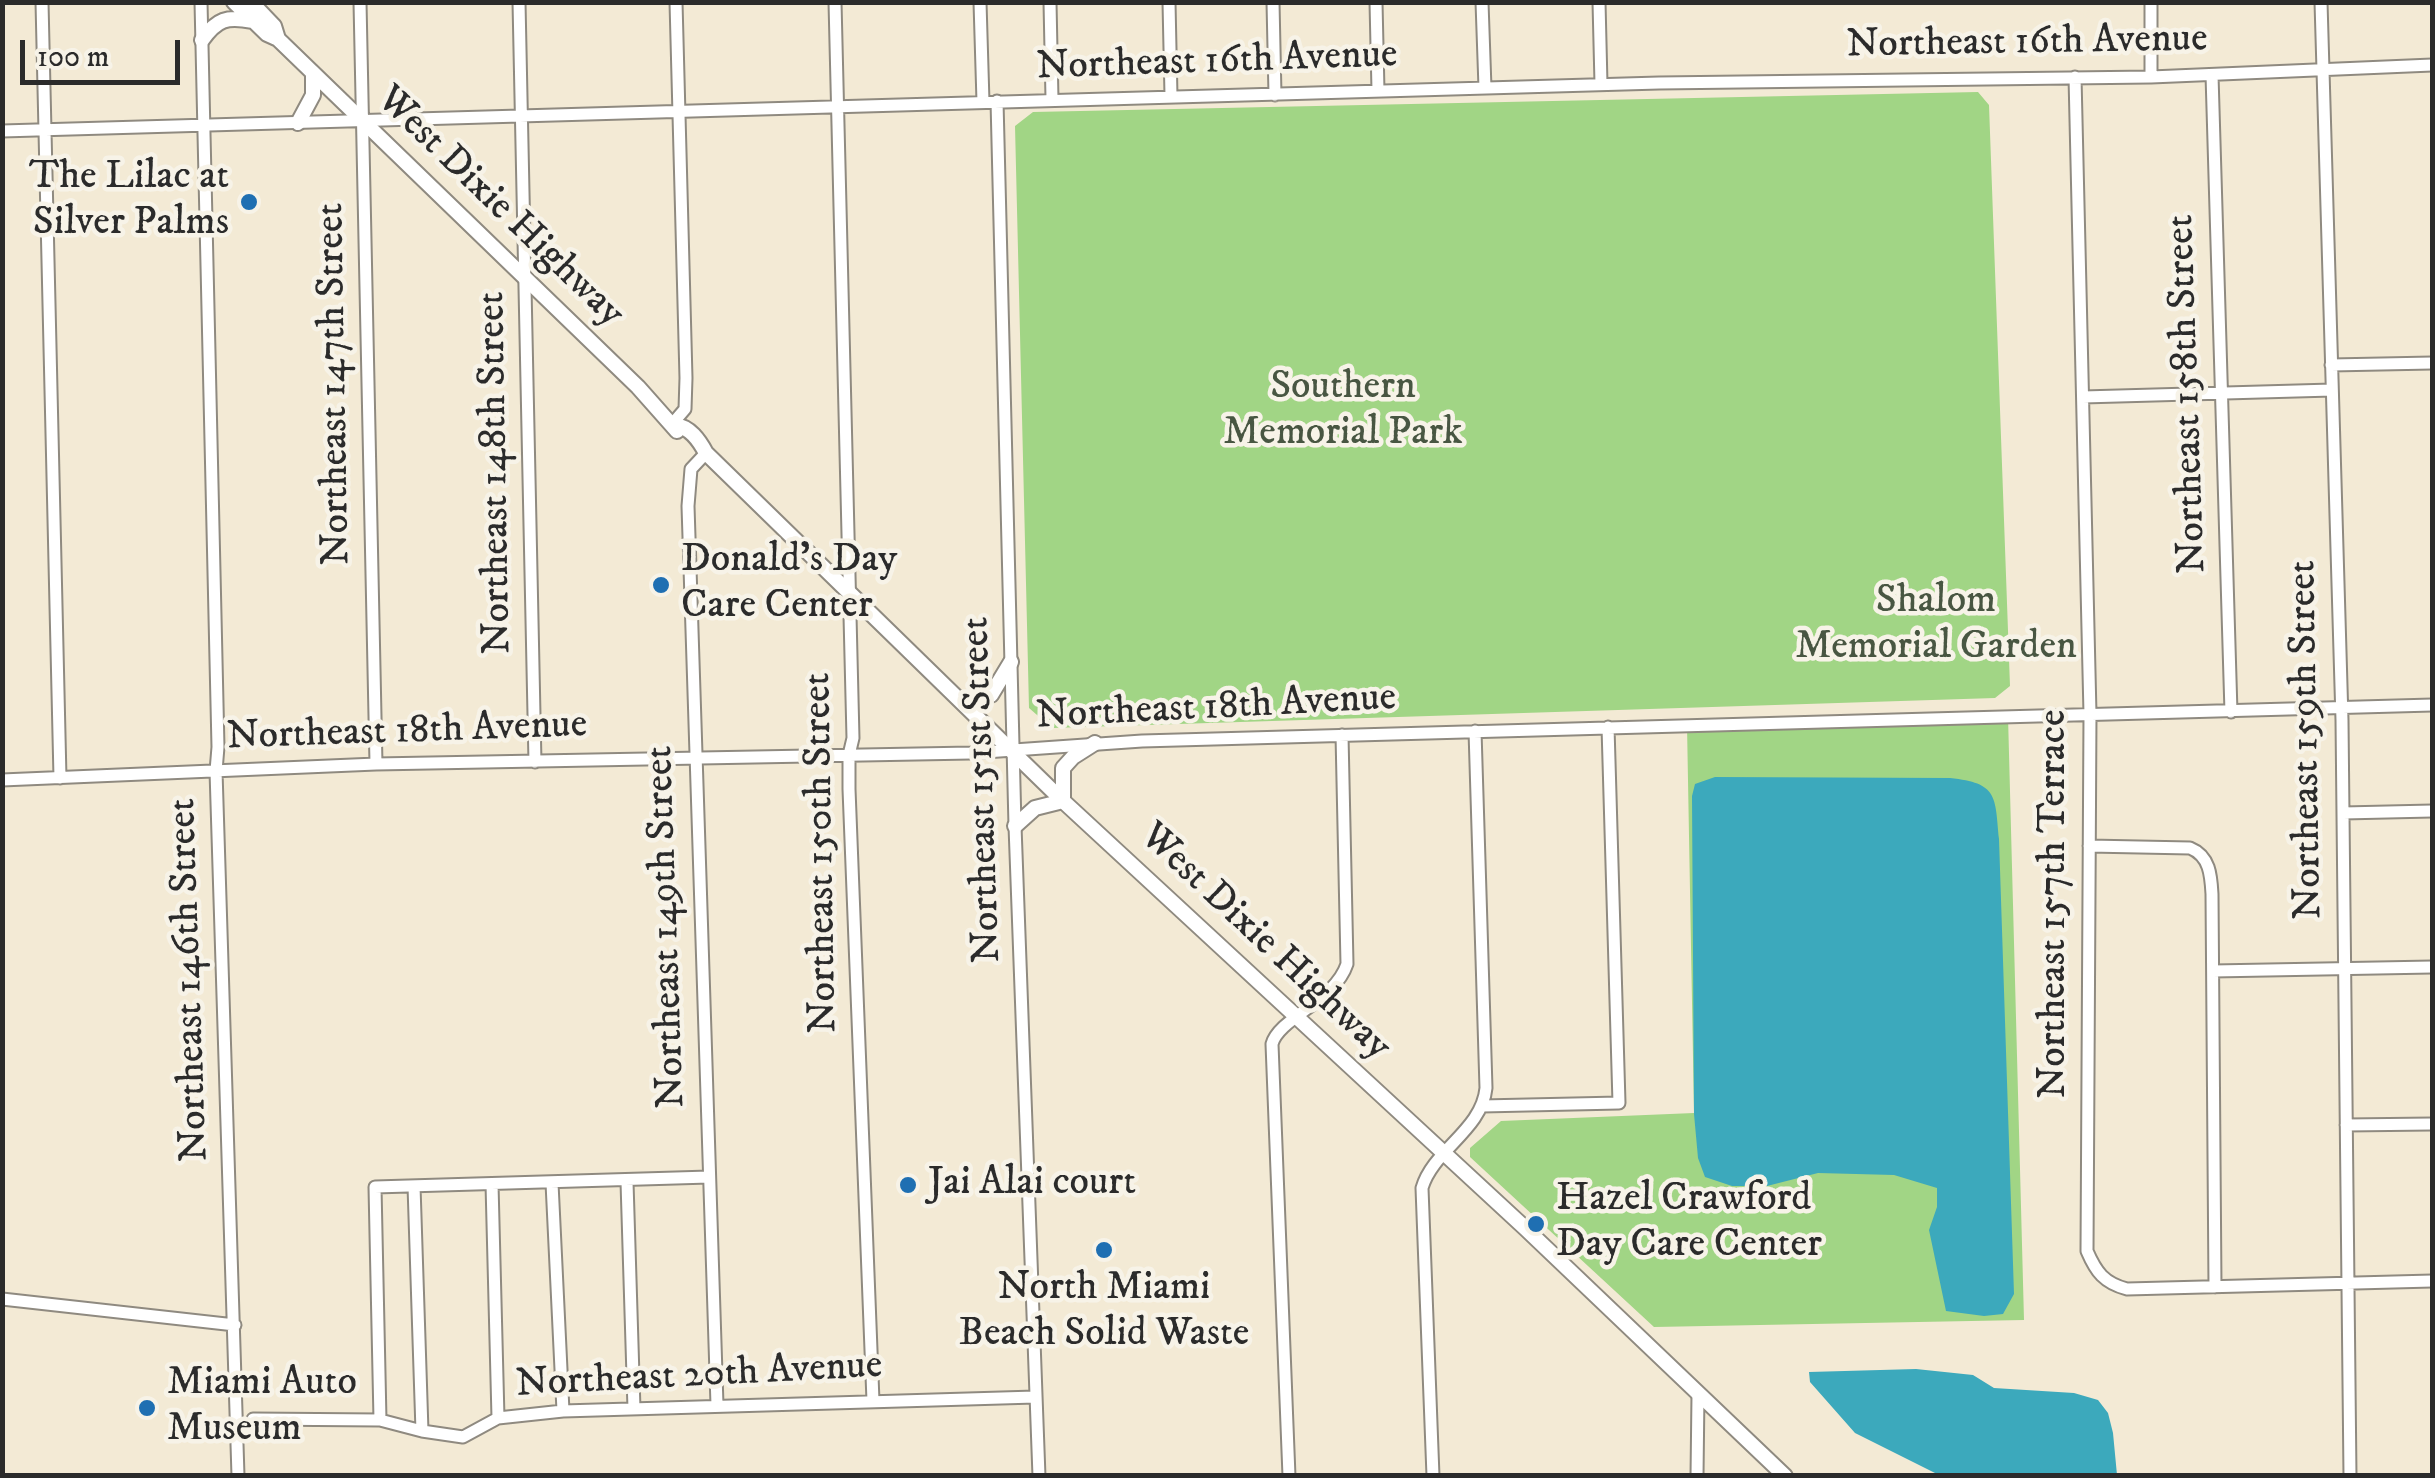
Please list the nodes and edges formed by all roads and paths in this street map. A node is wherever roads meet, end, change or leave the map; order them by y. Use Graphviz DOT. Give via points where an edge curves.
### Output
graph roads {
  1 [pos="42,2"];
  2 [pos="201,2"];
  3 [pos="234,2"];
  4 [pos="251,2"];
  5 [pos="360,2"];
  6 [pos="518,2"];
  7 [pos="676,2"];
  8 [pos="835,2"];
  9 [pos="980,2"];
  10 [pos="1050,2"];
  11 [pos="1168,2"];
  12 [pos="1273,2"];
  13 [pos="1376,2"];
  14 [pos="1482,2"];
  15 [pos="1598,2"];
  16 [pos="2151,2"];
  17 [pos="2321,2"];
  18 [pos="253,21"];
  19 [pos="278,39"];
  20 [pos="202,40"];
  21 [pos="2432,65"];
  22 [pos="2323,68"];
  23 [pos="313,73"];
  24 [pos="2212,74"];
  25 [pos="2075,77"];
  26 [pos="2152,77"];
  27 [pos="1600,84"];
  28 [pos="1484,88"];
  29 [pos="1378,90"];
  30 [pos="1275,95"];
  31 [pos="1171,96"];
  32 [pos="1052,99"];
  33 [pos="983,102"];
  34 [pos="997,102"];
  35 [pos="838,107"];
  36 [pos="679,111"];
  37 [pos="521,116"];
  38 [pos="363,122"];
  39 [pos="298,123"];
  40 [pos="203,124"];
  41 [pos="46,129"];
  42 [pos="2,131"];
  43 [pos="526,279"];
  44 [pos="2432,363"];
  45 [pos="2331,365"];
  46 [pos="2332,390"];
  47 [pos="2221,393"];
  48 [pos="2082,397"];
  49 [pos="674,424"];
  50 [pos="705,452"];
  51 [pos="850,592"];
  52 [pos="1011,662"];
  53 [pos="963,702"];
  54 [pos="2432,705"];
  55 [pos="2342,708"];
  56 [pos="2231,712"];
  57 [pos="2090,714"];
  58 [pos="1608,727"];
  59 [pos="1475,731"];
  60 [pos="1342,735"];
  61 [pos="1095,744"];
  62 [pos="1014,751"];
  63 [pos="849,755"];
  64 [pos="695,758"];
  65 [pos="536,762"];
  66 [pos="376,764"];
  67 [pos="216,771"];
  68 [pos="60,778"];
  69 [pos="2,780"];
  70 [pos="1063,801"];
  71 [pos="2432,811"];
  72 [pos="2343,813"];
  73 [pos="1016,826"];
  74 [pos="2089,846"];
  75 [pos="2432,967"];
  76 [pos="2213,970"];
  77 [pos="2345,970"];
  78 [pos="1296,1017"];
  79 [pos="1482,1106"];
  80 [pos="2432,1124"];
  81 [pos="2346,1126"];
  82 [pos="1442,1154"];
  83 [pos="709,1177"];
  84 [pos="627,1182"];
  85 [pos="552,1183"];
  86 [pos="492,1184"];
  87 [pos="414,1186"];
  88 [pos="2432,1280"];
  89 [pos="2349,1283"];
  90 [pos="2215,1287"];
  91 [pos="2,1299"];
  92 [pos="234,1325"];
  93 [pos="1698,1394"];
  94 [pos="1035,1398"];
  95 [pos="874,1401"];
  96 [pos="717,1405"];
  97 [pos="634,1409"];
  98 [pos="563,1411"];
  99 [pos="498,1418"];
  100 [pos="253,1420"];
  101 [pos="380,1420"];
  102 [pos="422,1432"];
  103 [pos="238,1476"];
  104 [pos="1040,1476"];
  105 [pos="1289,1476"];
  106 [pos="1433,1476"];
  107 [pos="1697,1476"];
  108 [pos="1784,1476"];
  109 [pos="2350,1476"];
  1 -- 41 [label="street"];
  2 -- 20 [label="street, Northeast 146th Street"];
  3 -- 18 [label="main road, West Dixie Highway"];
  4 -- 19 [label="main road, West Dixie Highway"];
  5 -- 38 [label="street, Northeast 147th Street"];
  6 -- 37 [label="street, Northeast 148th Street"];
  7 -- 36 [label="street"];
  8 -- 35 [label="street, Northeast 150th Street"];
  9 -- 33 [label="street"];
  10 -- 32 [label="street"];
  11 -- 31 [label="street"];
  12 -- 30 [label="street"];
  13 -- 29 [label="street"];
  14 -- 28 [label="street"];
  15 -- 27 [label="street"];
  16 -- 26 [label="street"];
  17 -- 22 [label="street, Northeast 159th Street"];
  18 -- 19 [label="main road, West Dixie Highway"];
  18 -- 20 [label="main road" via="223,19"];
  19 -- 23 [label="main road, West Dixie Highway"];
  20 -- 40 [label="street, Northeast 146th Street"];
  21 -- 22 [label="street, Northeast 16th Avenue"];
  22 -- 24 [label="street, Northeast 16th Avenue"];
  22 -- 45 [label="street, Northeast 159th Street"];
  23 -- 38 [label="main road, West Dixie Highway"];
  23 -- 39 [label="main road" via="313,95"];
  24 -- 26 [label="street, Northeast 16th Avenue"];
  24 -- 47 [label="street, Northeast 158th Street"];
  25 -- 26 [label="street, Northeast 16th Avenue"];
  25 -- 27 [label="street, Northeast 16th Avenue"];
  25 -- 48 [label="street, Northeast 157th Terrace"];
  27 -- 28 [label="street, Northeast 16th Avenue"];
  28 -- 29 [label="street, Northeast 16th Avenue"];
  29 -- 30 [label="street, Northeast 16th Avenue"];
  30 -- 31 [label="street, Northeast 16th Avenue"];
  31 -- 32 [label="street, Northeast 16th Avenue"];
  32 -- 34 [label="street, Northeast 16th Avenue"];
  33 -- 34 [label="street, Northeast 16th Avenue"];
  33 -- 35 [label="street, Northeast 16th Avenue"];
  34 -- 52 [label="street, Northeast 151st Street"];
  35 -- 36 [label="street, Northeast 16th Avenue"];
  35 -- 51 [label="street, Northeast 150th Street"];
  36 -- 37 [label="street, Northeast 16th Avenue"];
  36 -- 49 [label="street" via="686,394 685,410"];
  37 -- 38 [label="street, Northeast 16th Avenue"];
  37 -- 43 [label="street, Northeast 148th Street"];
  38 -- 39 [label="street, Northeast 16th Avenue"];
  38 -- 43 [label="main road, West Dixie Highway"];
  38 -- 66 [label="street, Northeast 147th Street"];
  39 -- 40 [label="street, Northeast 16th Avenue"];
  40 -- 41 [label="street, Northeast 16th Avenue"];
  40 -- 67 [label="street, Northeast 146th Street"];
  41 -- 42 [label="street, Northeast 16th Avenue"];
  41 -- 68 [label="street"];
  43 -- 49 [label="main road, West Dixie Highway"];
  43 -- 65 [label="street, Northeast 148th Street"];
  44 -- 45 [label="street"];
  45 -- 46 [label="street, Northeast 159th Street"];
  46 -- 47 [label="street"];
  46 -- 55 [label="street, Northeast 159th Street"];
  47 -- 48 [label="street"];
  47 -- 56 [label="street, Northeast 158th Street"];
  48 -- 57 [label="street, Northeast 157th Terrace"];
  49 -- 50 [label="main road, West Dixie Highway"];
  50 -- 51 [label="main road, West Dixie Highway"];
  50 -- 64 [label="street, Northeast 149th Street" via="691,469 688,506"];
  51 -- 53 [label="main road, West Dixie Highway"];
  51 -- 63 [label="street, Northeast 150th Street"];
  52 -- 53 [label="main road" via="992,695"];
  52 -- 62 [label="street, Northeast 151st Street"];
  53 -- 62 [label="main road, West Dixie Highway"];
  54 -- 55 [label="street, Northeast 18th Avenue"];
  55 -- 56 [label="street, Northeast 18th Avenue"];
  55 -- 72 [label="street, Northeast 159th Street"];
  56 -- 57 [label="street, Northeast 18th Avenue"];
  57 -- 58 [label="street, Northeast 18th Avenue"];
  57 -- 74 [label="street, Northeast 157th Terrace"];
  58 -- 59 [label="street, Northeast 18th Avenue"];
  58 -- 79 [label="street" via="1619,1103"];
  59 -- 60 [label="street, Northeast 18th Avenue"];
  59 -- 79 [label="street"];
  60 -- 61 [label="street, Northeast 18th Avenue"];
  60 -- 78 [label="street" via="1347,964"];
  61 -- 62 [label="street, Northeast 18th Avenue"];
  61 -- 70 [label="main road" via="1064,768"];
  62 -- 63 [label="street, Northeast 18th Avenue"];
  62 -- 70 [label="main road, West Dixie Highway"];
  62 -- 73 [label="street, Northeast 151st Street"];
  63 -- 64 [label="street, Northeast 18th Avenue"];
  63 -- 95 [label="street, Northeast 150th Street"];
  64 -- 65 [label="street, Northeast 18th Avenue"];
  64 -- 83 [label="street, Northeast 149th Street"];
  65 -- 66 [label="street, Northeast 18th Avenue"];
  66 -- 67 [label="street, Northeast 18th Avenue"];
  67 -- 68 [label="street, Northeast 18th Avenue"];
  67 -- 92 [label="street, Northeast 146th Street"];
  68 -- 69 [label="street, Northeast 18th Avenue"];
  70 -- 73 [label="main road" via="1034,808"];
  70 -- 78 [label="main road, West Dixie Highway"];
  71 -- 72 [label="street"];
  72 -- 77 [label="street, Northeast 159th Street"];
  73 -- 94 [label="street, Northeast 151st Street"];
  74 -- 76 [label="street" via="2190,848 2203,855 2211,878"];
  74 -- 90 [label="street, Northeast 157th Terrace" via="2087,1251 2112,1285"];
  75 -- 77 [label="street"];
  76 -- 77 [label="street"];
  76 -- 90 [label="street"];
  77 -- 81 [label="street, Northeast 159th Street"];
  78 -- 82 [label="main road, West Dixie Highway"];
  78 -- 105 [label="street" via="1273,1038 1271,1066"];
  79 -- 82 [label="street"];
  80 -- 81 [label="street"];
  81 -- 89 [label="street, Northeast 159th Street"];
  82 -- 93 [label="main road, West Dixie Highway"];
  82 -- 106 [label="street" via="1421,1194"];
  83 -- 84 [label="street"];
  83 -- 96 [label="street, Northeast 149th Street"];
  84 -- 85 [label="street"];
  84 -- 97 [label="street"];
  85 -- 86 [label="street"];
  85 -- 98 [label="street"];
  86 -- 87 [label="street"];
  86 -- 99 [label="street"];
  87 -- 101 [label="street" via="375,1187"];
  87 -- 102 [label="street"];
  88 -- 89 [label="street"];
  89 -- 90 [label="street"];
  89 -- 109 [label="street, Northeast 159th Street"];
  91 -- 92 [label="street"];
  92 -- 103 [label="street, Northeast 146th Street"];
  93 -- 107 [label="street"];
  93 -- 108 [label="main road, West Dixie Highway"];
  94 -- 95 [label="street, Northeast 20th Avenue"];
  94 -- 104 [label="street, Northeast 151st Street"];
  95 -- 96 [label="street, Northeast 20th Avenue"];
  96 -- 97 [label="street, Northeast 20th Avenue"];
  97 -- 98 [label="street, Northeast 20th Avenue"];
  98 -- 99 [label="street, Northeast 20th Avenue"];
  99 -- 102 [label="street, Northeast 20th Avenue" via="463,1437"];
  100 -- 101 [label="street, Northeast 20th Avenue"];
  101 -- 102 [label="street, Northeast 20th Avenue"];
}
